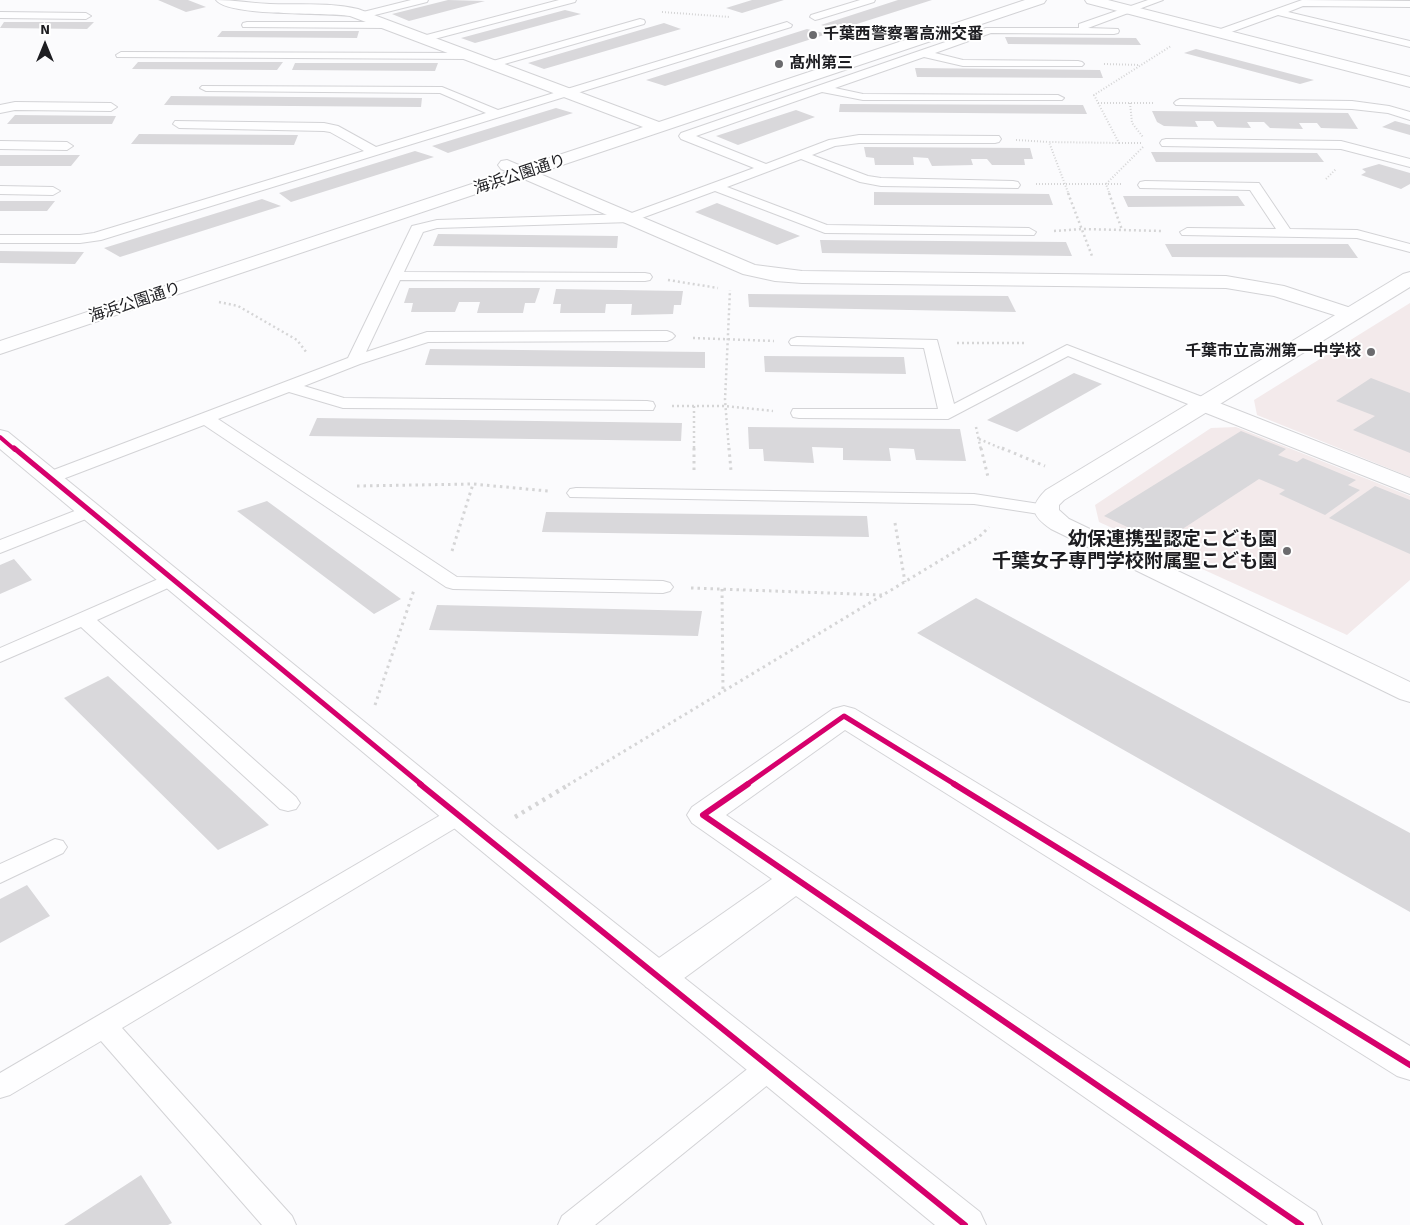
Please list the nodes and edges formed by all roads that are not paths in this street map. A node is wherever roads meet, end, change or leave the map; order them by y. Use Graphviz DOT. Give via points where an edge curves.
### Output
graph roads {
  1 [pos="224,0"];
  2 [pos="423,0"];
  3 [pos="571,0"];
  4 [pos="870,0"];
  5 [pos="1004,0"];
  6 [pos="1039,0"];
  7 [pos="1092,0"];
  8 [pos="1158,0"];
  9 [pos="1410,4"];
  10 [pos="1129,9"];
  11 [pos="1277,12"];
  12 [pos="0,15"];
  13 [pos="363,15"];
  14 [pos="86,16"];
  15 [pos="814,17"];
  16 [pos="640,22"];
  17 [pos="247,24"];
  18 [pos="386,25"];
  19 [pos="787,25"];
  20 [pos="1070,30"];
  21 [pos="1114,31"];
  22 [pos="1219,33"];
  23 [pos="423,39"];
  24 [pos="1410,44"];
  25 [pos="923,53"];
  26 [pos="121,55"];
  27 [pos="466,56"];
  28 [pos="1078,64"];
  29 [pos="490,65"];
  30 [pos="1410,82"];
  31 [pos="206,88"];
  32 [pos="821,89"];
  33 [pos="565,93"];
  34 [pos="1058,98"];
  35 [pos="1180,102"];
  36 [pos="111,107"];
  37 [pos="0,109"];
  38 [pos="498,114"];
  39 [pos="1410,116"];
  40 [pos="640,122"];
  41 [pos="179,124"];
  42 [pos="660,128"];
  43 [pos="995,139"];
  44 [pos="1166,143"];
  45 [pos="0,145"];
  46 [pos="67,146"];
  47 [pos="376,152"];
  48 [pos="802,155"];
  49 [pos="1410,163"];
  50 [pos="507,165"];
  51 [pos="766,168"];
  52 [pos="525,172"];
  53 [pos="1013,184"];
  54 [pos="1144,185"];
  55 [pos="715,187"];
  56 [pos="0,190"];
  57 [pos="53,191"];
  58 [pos="631,218"];
  59 [pos="1028,232"];
  60 [pos="1187,232"];
  61 [pos="1286,233"];
  62 [pos="0,239"];
  63 [pos="1410,248"];
  64 [pos="395,276"];
  65 [pos="645,277"];
  66 [pos="1410,278"];
  67 [pos="1350,314"];
  68 [pos="0,331"];
  69 [pos="667,336"];
  70 [pos="797,342"];
  71 [pos="0,348"];
  72 [pos="354,361"];
  73 [pos="288,386"];
  74 [pos="1204,404"];
  75 [pos="646,406"];
  76 [pos="799,414"];
  77 [pos="948,414"];
  78 [pos="205,418"];
  79 [pos="0,437"];
  80 [pos="49,478"];
  81 [pos="1410,487"];
  82 [pos="576,493"];
  83 [pos="1046,510"];
  84 [pos="90,511"];
  85 [pos="0,548"];
  86 [pos="172,579"];
  87 [pos="663,587"];
  88 [pos="85,620"];
  89 [pos="0,656"];
  90 [pos="1410,693"];
  91 [pos="288,803"];
  92 [pos="459,815"];
  93 [pos="55,847"];
  94 [pos="0,874"];
  95 [pos="796,879"];
  96 [pos="660,977"];
  97 [pos="104,1025"];
  98 [pos="1410,1065"];
  99 [pos="770,1067"];
  100 [pos="0,1087"];
  101 [pos="281,1225"];
  102 [pos="573,1225"];
  103 [pos="965,1225"];
  104 [pos="1301,1225"];
  1 -- 13 [label="street" via="251,7 335,8"];
  2 -- 13 [label="lane"];
  3 -- 23 [label="lane"];
  4 -- 15 [label="lane"];
  5 -- 40 [label="street, 海浜公園通り"];
  6 -- 42 [label="street, 海浜公園通り"];
  7 -- 10 [label="street"];
  8 -- 10 [label="lane"];
  9 -- 11 [label="lane" via="1302,3"];
  10 -- 20 [label="lane"];
  10 -- 22 [label="street"];
  11 -- 22 [label="lane"];
  11 -- 24 [label="lane"];
  12 -- 14 [label="lane"];
  13 -- 18 [label="street"];
  16 -- 29 [label="lane"];
  17 -- 18 [label="lane"];
  18 -- 23 [label="street"];
  19 -- 33 [label="lane"];
  20 -- 21 [label="lane"];
  20 -- 25 [label="lane" via="990,30"];
  22 -- 30 [label="street"];
  23 -- 27 [label="street"];
  25 -- 28 [label="lane" via="963,63"];
  25 -- 32 [label="lane"];
  26 -- 27 [label="lane"];
  27 -- 29 [label="street"];
  29 -- 33 [label="street"];
  31 -- 38 [label="lane" via="442,90"];
  32 -- 34 [label="lane" via="863,97"];
  32 -- 51 [label="lane" via="685,136"];
  33 -- 38 [label="lane"];
  33 -- 40 [label="street"];
  35 -- 39 [label="lane" via="1352,105"];
  36 -- 37 [label="lane" via="14,106"];
  38 -- 47 [label="lane"];
  40 -- 42 [label="street"];
  40 -- 50 [label="street, 海浜公園通り"];
  41 -- 47 [label="lane" via="324,127"];
  42 -- 52 [label="street, 海浜公園通り"];
  43 -- 48 [label="lane" via="860,139"];
  44 -- 49 [label="lane" via="1341,145"];
  45 -- 46 [label="lane"];
  47 -- 62 [label="lane" via="96,237"];
  48 -- 51 [label="lane"];
  48 -- 53 [label="lane" via="881,182"];
  50 -- 52 [label="street"];
  50 -- 68 [label="street, 海浜公園通り"];
  51 -- 55 [label="lane"];
  52 -- 58 [label="street"];
  52 -- 71 [label="street, 海浜公園通り"];
  54 -- 61 [label="lane" via="1254,186"];
  55 -- 58 [label="lane"];
  55 -- 59 [label="lane" via="825,230"];
  56 -- 57 [label="lane"];
  58 -- 64 [label="lane" via="437,224 417,230"];
  58 -- 67 [label="street" via="750,270 766,273 802,277 1226,282 1277,290"];
  60 -- 61 [label="lane"];
  61 -- 63 [label="lane" via="1357,234"];
  64 -- 65 [label="lane"];
  64 -- 72 [label="lane"];
  66 -- 67 [label="street"];
  67 -- 74 [label="street"];
  69 -- 72 [label="lane" via="427,337"];
  70 -- 77 [label="lane" via="932,343"];
  72 -- 73 [label="lane"];
  73 -- 75 [label="lane" via="343,403"];
  73 -- 78 [label="lane"];
  74 -- 77 [label="lane" via="1067,350"];
  74 -- 81 [label="street"];
  74 -- 83 [label="street" via="1055,495 1047,503"];
  76 -- 77 [label="lane"];
  78 -- 80 [label="lane"];
  78 -- 87 [label="lane" via="453,584"];
  79 -- 80 [label="street"];
  80 -- 84 [label="street"];
  82 -- 83 [label="lane" via="1001,502"];
  83 -- 90 [label="street" via="1060,524"];
  84 -- 85 [label="lane"];
  84 -- 86 [label="street"];
  86 -- 88 [label="lane"];
  86 -- 92 [label="street"];
  88 -- 89 [label="lane"];
  88 -- 91 [label="lane"];
  92 -- 96 [label="street"];
  92 -- 97 [label="lane"];
  93 -- 94 [label="lane"];
  95 -- 96 [label="street"];
  95 -- 98 [label="street" via="703,815 844,716"];
  95 -- 104 [label="street"];
  96 -- 99 [label="street"];
  97 -- 100 [label="lane"];
  97 -- 101 [label="lane"];
  99 -- 102 [label="lane"];
  99 -- 103 [label="street"];
}
